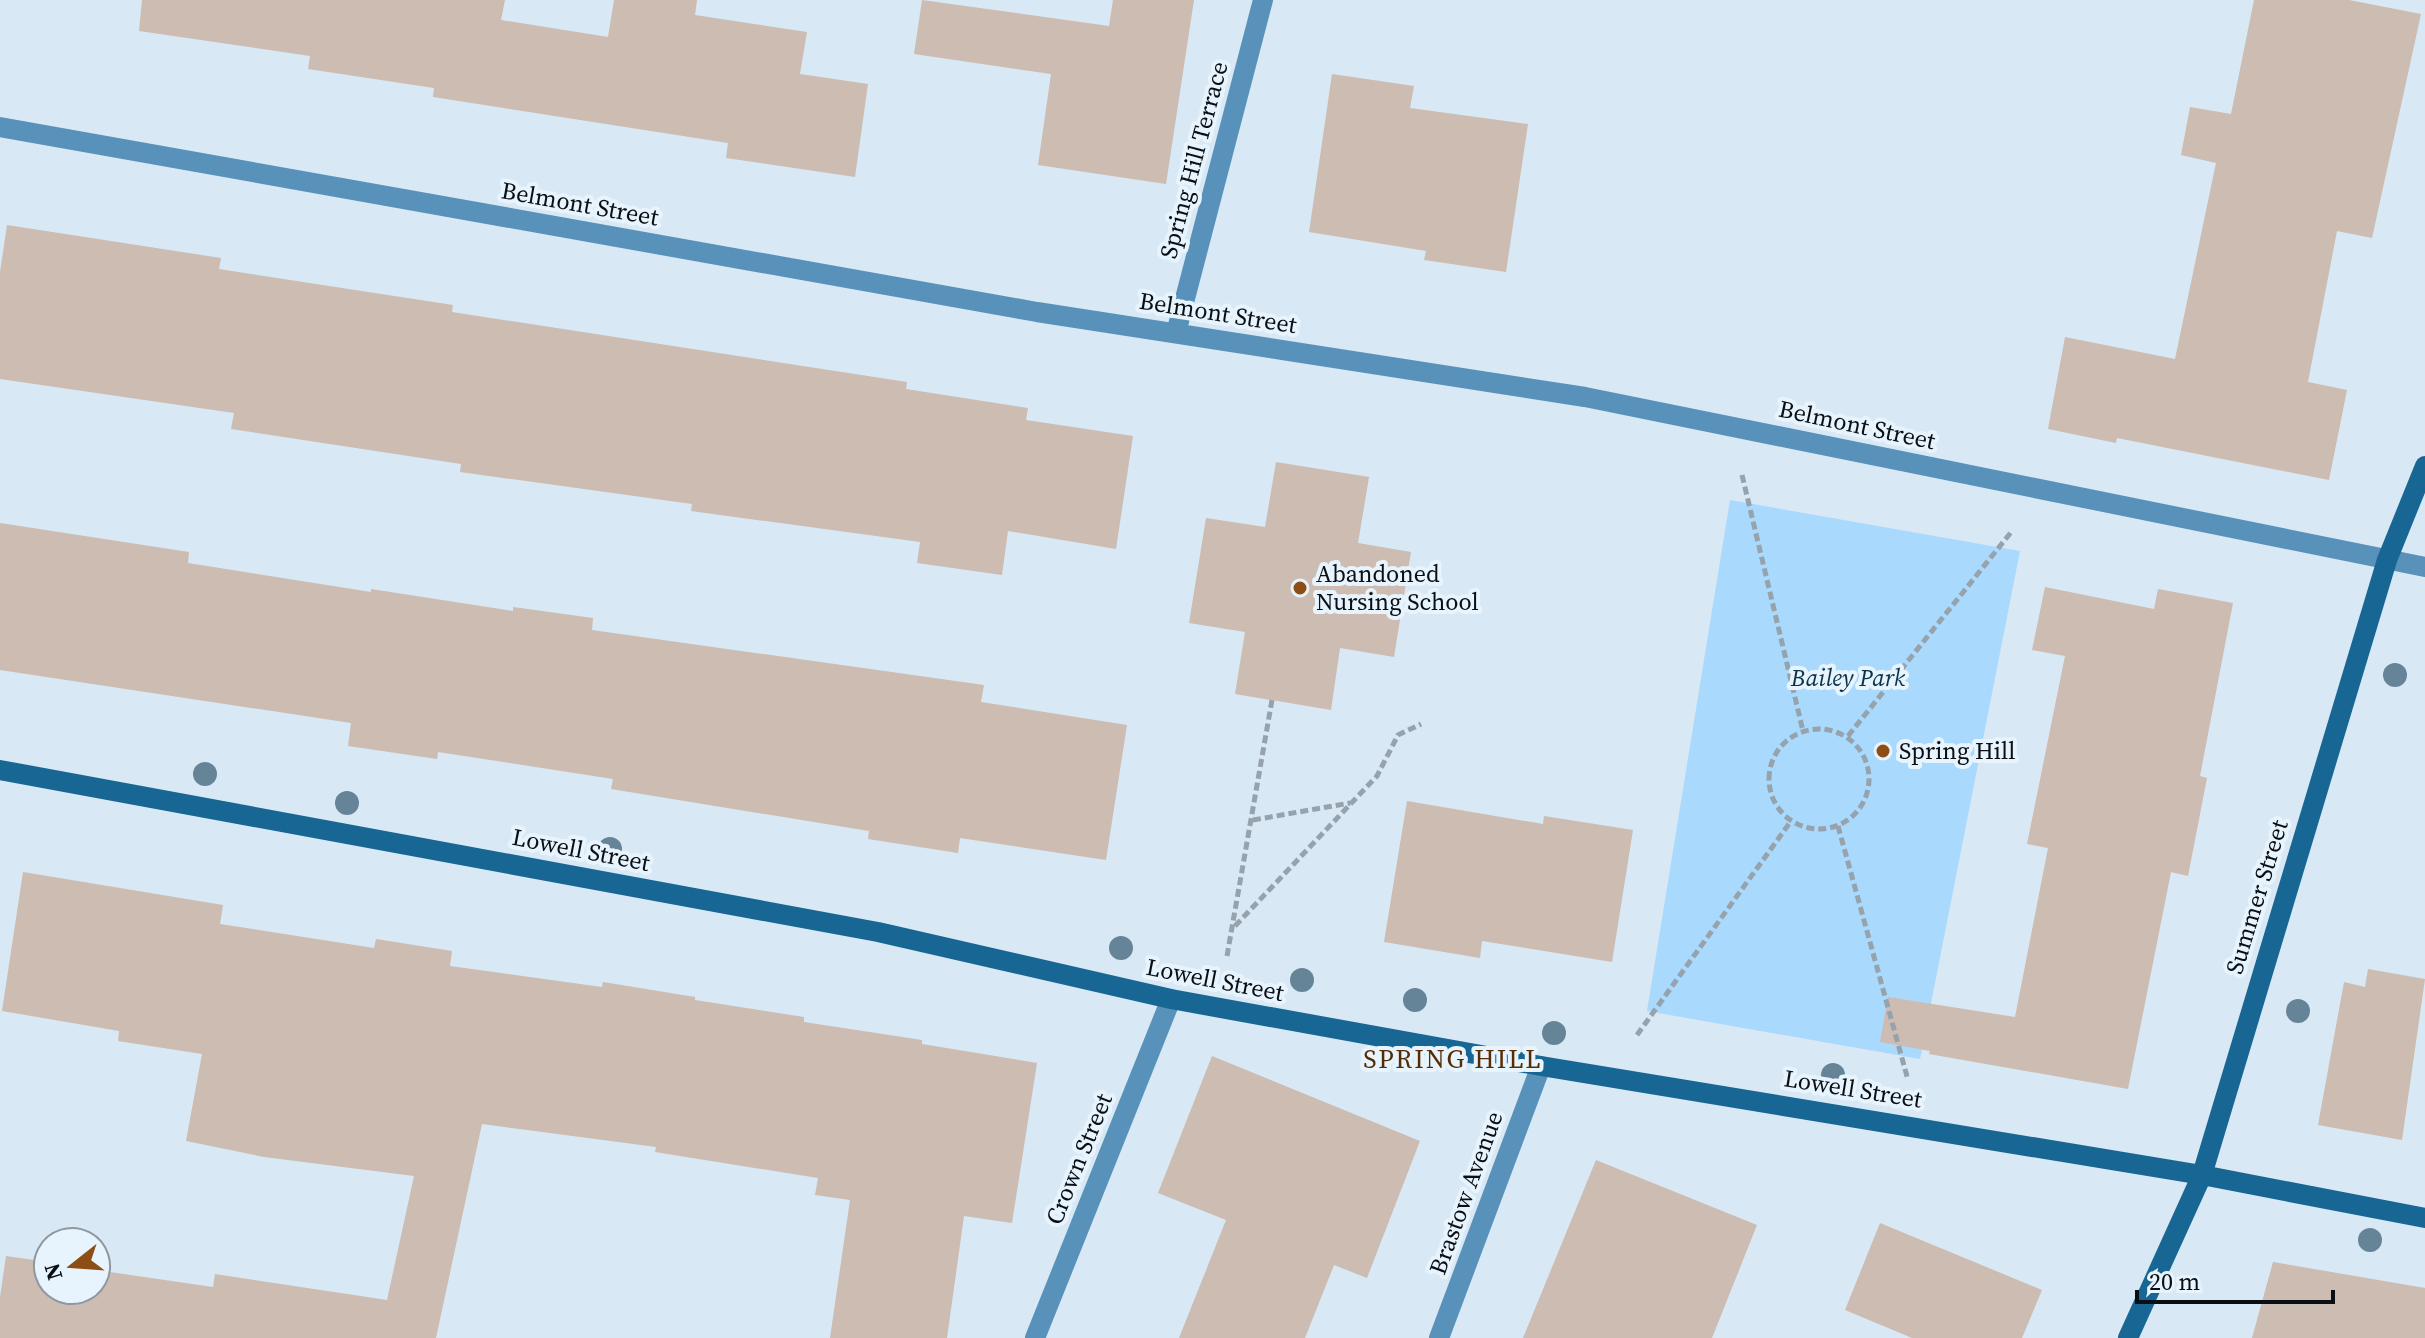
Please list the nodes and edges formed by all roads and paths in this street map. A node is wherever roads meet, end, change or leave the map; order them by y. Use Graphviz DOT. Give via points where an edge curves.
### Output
graph roads {
  1 [pos="1263,0"];
  2 [pos="0,127"];
  3 [pos="1176,333"];
  4 [pos="1730,426"];
  5 [pos="2425,466"];
  6 [pos="2044,490"];
  7 [pos="2387,560"];
  8 [pos="2425,567"];
  9 [pos="1272,700"];
  10 [pos="1421,724"];
  11 [pos="1803,731"];
  12 [pos="1848,736"];
  13 [pos="0,770"];
  14 [pos="1352,803"];
  15 [pos="1253,820"];
  16 [pos="1791,821"];
  17 [pos="1838,826"];
  18 [pos="1235,926"];
  19 [pos="1227,956"];
  20 [pos="1171,999"];
  21 [pos="1541,1066"];
  22 [pos="1607,1076"];
  23 [pos="1921,1126"];
  24 [pos="2202,1175"];
  25 [pos="2425,1218"];
  26 [pos="1035,1338"];
  27 [pos="1439,1338"];
  28 [pos="2128,1338"];
  1 -- 3 [label="street, Spring Hill Terrace"];
  2 -- 3 [label="street, Belmont Street"];
  3 -- 4 [label="street, Belmont Street" via="1571,395"];
  4 -- 6 [label="street, Belmont Street"];
  4 -- 11 [label="path"];
  5 -- 7 [label="street, Summer Street"];
  6 -- 7 [label="street, Belmont Street"];
  6 -- 12 [label="path"];
  7 -- 8 [label="street, Belmont Street"];
  7 -- 24 [label="street, Summer Street"];
  9 -- 15 [label="path"];
  10 -- 14 [label="path" via="1398,735 1377,776"];
  11 -- 12 [label="path" via="1820,728"];
  11 -- 16 [label="path" via="1786,740 1769,770 1774,803"];
  12 -- 17 [label="path" via="1865,758 1869,790 1863,806"];
  13 -- 20 [label="street, Lowell Street" via="878,932"];
  14 -- 15 [label="path"];
  14 -- 18 [label="path"];
  15 -- 18 [label="path"];
  16 -- 17 [label="path" via="1821,830"];
  16 -- 22 [label="path"];
  17 -- 23 [label="path"];
  18 -- 19 [label="path"];
  20 -- 21 [label="street, Lowell Street"];
  20 -- 26 [label="street, Crown Street"];
  21 -- 22 [label="street, Lowell Street"];
  21 -- 27 [label="street, Brastow Avenue"];
  22 -- 23 [label="street, Lowell Street"];
  23 -- 24 [label="street, Lowell Street"];
  24 -- 25 [label="street, Lowell Street"];
  24 -- 28 [label="street, Summer Street"];
}
